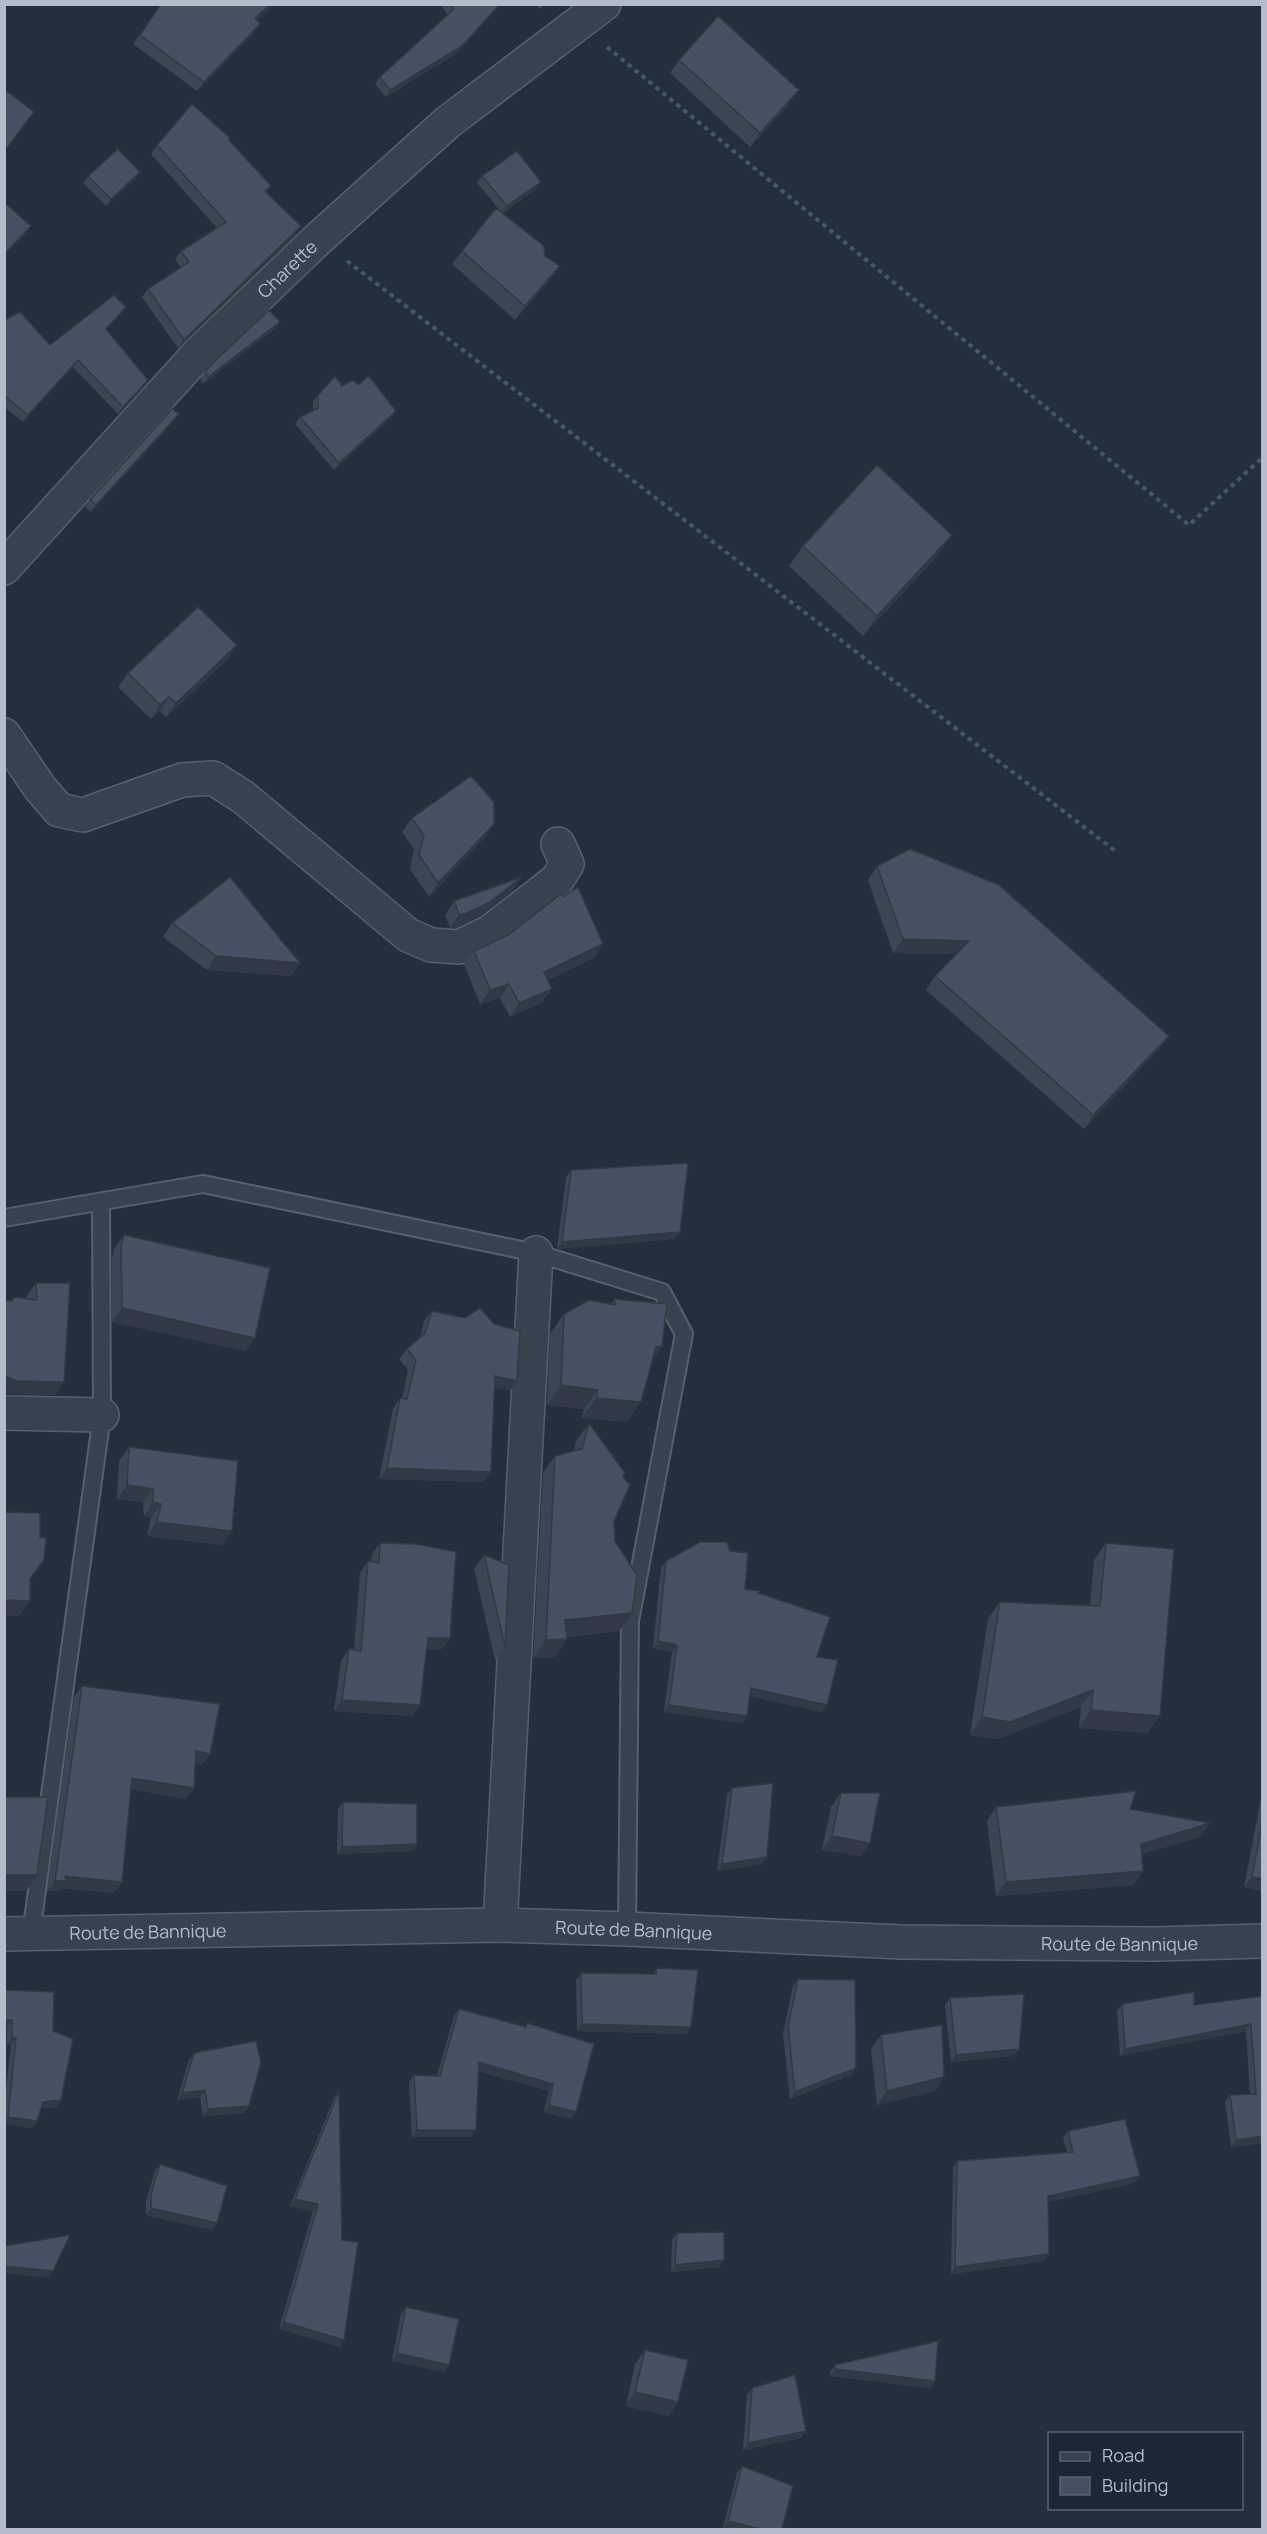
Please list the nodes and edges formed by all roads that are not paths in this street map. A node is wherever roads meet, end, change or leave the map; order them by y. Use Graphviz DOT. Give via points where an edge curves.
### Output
graph roads {
  1 [pos="591,14"];
  2 [pos="4,568"];
  3 [pos="4,735"];
  4 [pos="558,844"];
  5 [pos="101,1202"];
  6 [pos="4,1218"];
  7 [pos="536,1253"];
  8 [pos="4,1413"];
  9 [pos="102,1415"];
  10 [pos="500,1925"];
  11 [pos="627,1929"];
  12 [pos="18,1934"];
  13 [pos="1263,1941"];
  1 -- 2 [label="street, Charette" via="448,122 318,239 199,353"];
  3 -- 4 [label="street" via="59,810 82,815 182,780 213,778 243,797 408,934 431,945 459,947 490,932 557,880 567,864"];
  5 -- 6 [label="lane"];
  5 -- 7 [label="lane" via="203,1184"];
  5 -- 9 [label="lane"];
  7 -- 10 [label="street"];
  7 -- 11 [label="lane" via="662,1292 684,1334 630,1621"];
  8 -- 9 [label="street"];
  9 -- 12 [label="lane"];
  10 -- 11 [label="street, Route de Bannique"];
  10 -- 12 [label="street, Route de Bannique"];
  11 -- 13 [label="street, Route de Bannique" via="901,1942"];
}
